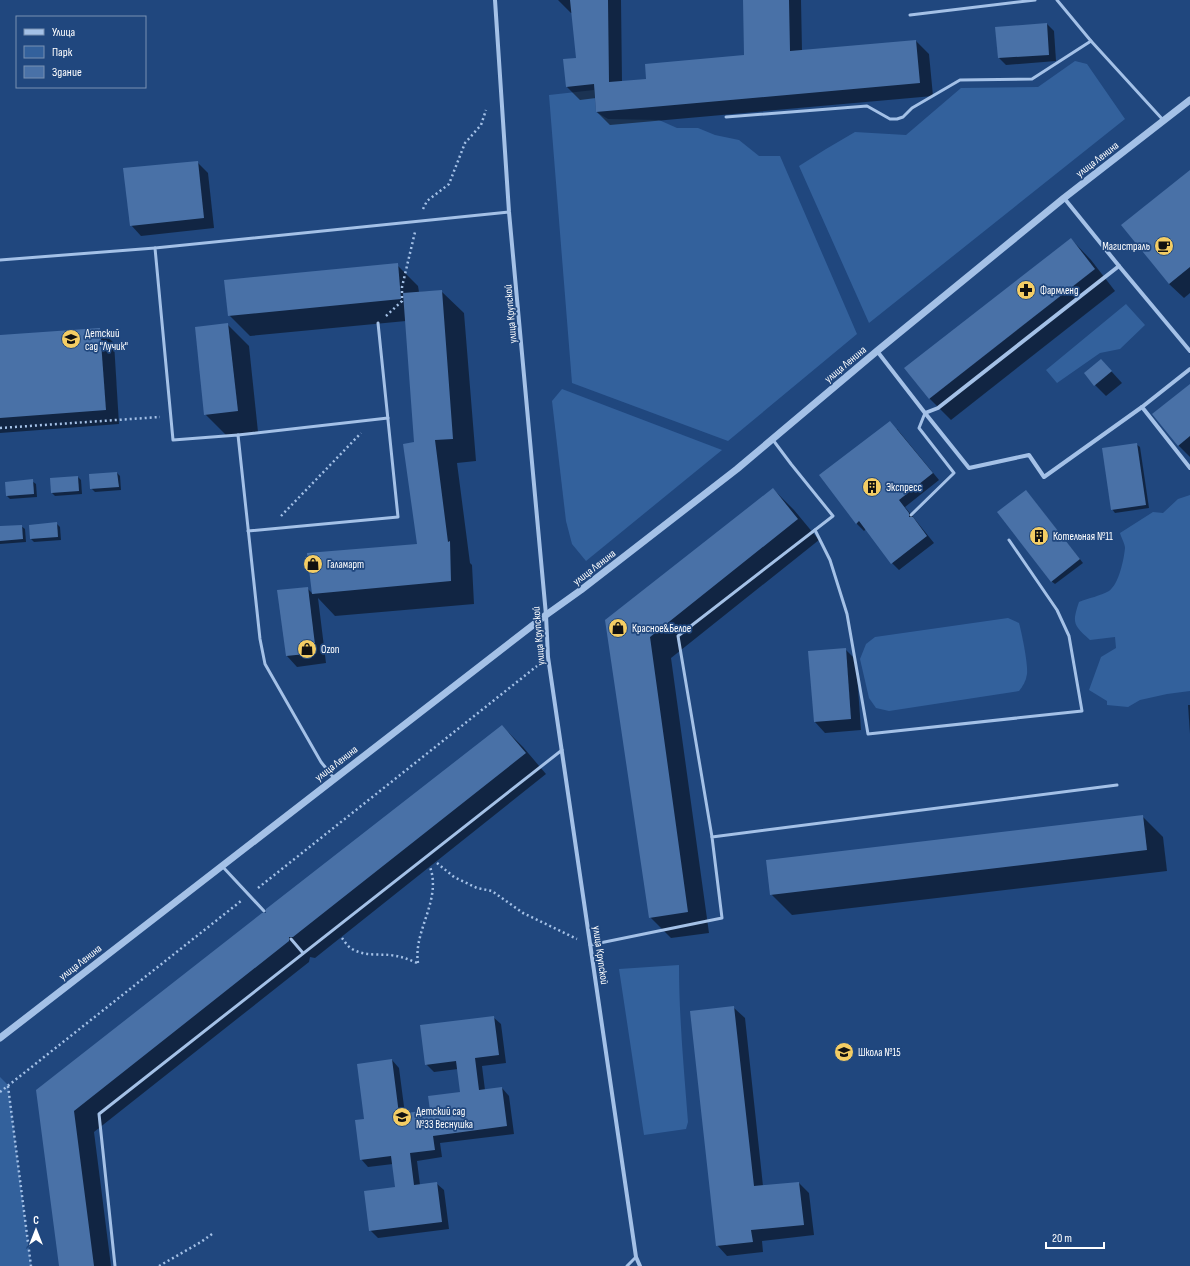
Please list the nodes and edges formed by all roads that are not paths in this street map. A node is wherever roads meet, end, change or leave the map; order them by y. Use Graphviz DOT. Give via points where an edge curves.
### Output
graph roads {
  1 [pos="495,0"];
  2 [pos="1035,0"];
  3 [pos="1057,0"];
  4 [pos="910,15"];
  5 [pos="1091,41"];
  6 [pos="1190,100"];
  7 [pos="726,117"];
  8 [pos="1164,121"];
  9 [pos="1064,198"];
  10 [pos="509,212"];
  11 [pos="155,248"];
  12 [pos="0,260"];
  13 [pos="1119,266"];
  14 [pos="378,324"];
  15 [pos="1190,350"];
  16 [pos="877,351"];
  17 [pos="1190,369"];
  18 [pos="1142,407"];
  19 [pos="925,413"];
  20 [pos="388,418"];
  21 [pos="238,435"];
  22 [pos="772,439"];
  23 [pos="1190,468"];
  24 [pos="911,515"];
  25 [pos="815,530"];
  26 [pos="248,531"];
  27 [pos="1009,540"];
  28 [pos="546,615"];
  29 [pos="562,750"];
  30 [pos="334,778"];
  31 [pos="1117,785"];
  32 [pos="712,837"];
  33 [pos="222,866"];
  34 [pos="264,911"];
  35 [pos="291,939"];
  36 [pos="590,945"];
  37 [pos="303,953"];
  38 [pos="0,1038"];
  39 [pos="636,1256"];
  40 [pos="115,1266"];
  41 [pos="628,1266"];
  42 [pos="640,1266"];
  1 -- 10 [label="street, улица Крупской"];
  2 -- 4 [label="lane"];
  3 -- 5 [label="lane"];
  5 -- 7 [label="lane" via="1032,79 960,80 896,120 868,106"];
  5 -- 8 [label="lane"];
  6 -- 8 [label="street, улица Ленина"];
  8 -- 9 [label="street, улица Ленина"];
  9 -- 13 [label="street"];
  9 -- 16 [label="street, улица Ленина"];
  10 -- 11 [label="lane"];
  10 -- 28 [label="street, улица Крупской"];
  11 -- 12 [label="lane"];
  11 -- 21 [label="lane" via="173,440"];
  13 -- 15 [label="street"];
  13 -- 19 [label="street" via="938,408"];
  14 -- 20 [label="lane"];
  16 -- 19 [label="street"];
  16 -- 22 [label="street, улица Ленина"];
  17 -- 18 [label="street"];
  18 -- 19 [label="street" via="1044,477 1028,455 969,468"];
  18 -- 23 [label="street"];
  19 -- 24 [label="lane" via="919,428 954,473"];
  20 -- 21 [label="lane"];
  20 -- 26 [label="lane" via="398,517"];
  21 -- 26 [label="lane"];
  22 -- 25 [label="lane" via="833,516"];
  22 -- 28 [label="street, улица Ленина" via="582,590"];
  25 -- 27 [label="lane" via="830,560 847,614 868,734 1082,711 1069,636 1057,610"];
  25 -- 32 [label="lane" via="678,636"];
  26 -- 30 [label="lane" via="265,664 321,762"];
  28 -- 29 [label="street, улица Крупской" via="548,657"];
  28 -- 30 [label="street, улица Ленина"];
  29 -- 36 [label="street, улица Крупской"];
  29 -- 37 [label="lane"];
  30 -- 33 [label="street, улица Ленина"];
  31 -- 32 [label="lane"];
  32 -- 36 [label="lane" via="722,918"];
  33 -- 34 [label="lane"];
  33 -- 38 [label="street, улица Ленина"];
  35 -- 37 [label="lane"];
  36 -- 39 [label="street, улица Крупской"];
  37 -- 40 [label="lane" via="99,1114"];
  39 -- 41 [label="lane"];
  39 -- 42 [label="street, улица Крупской"];
}
